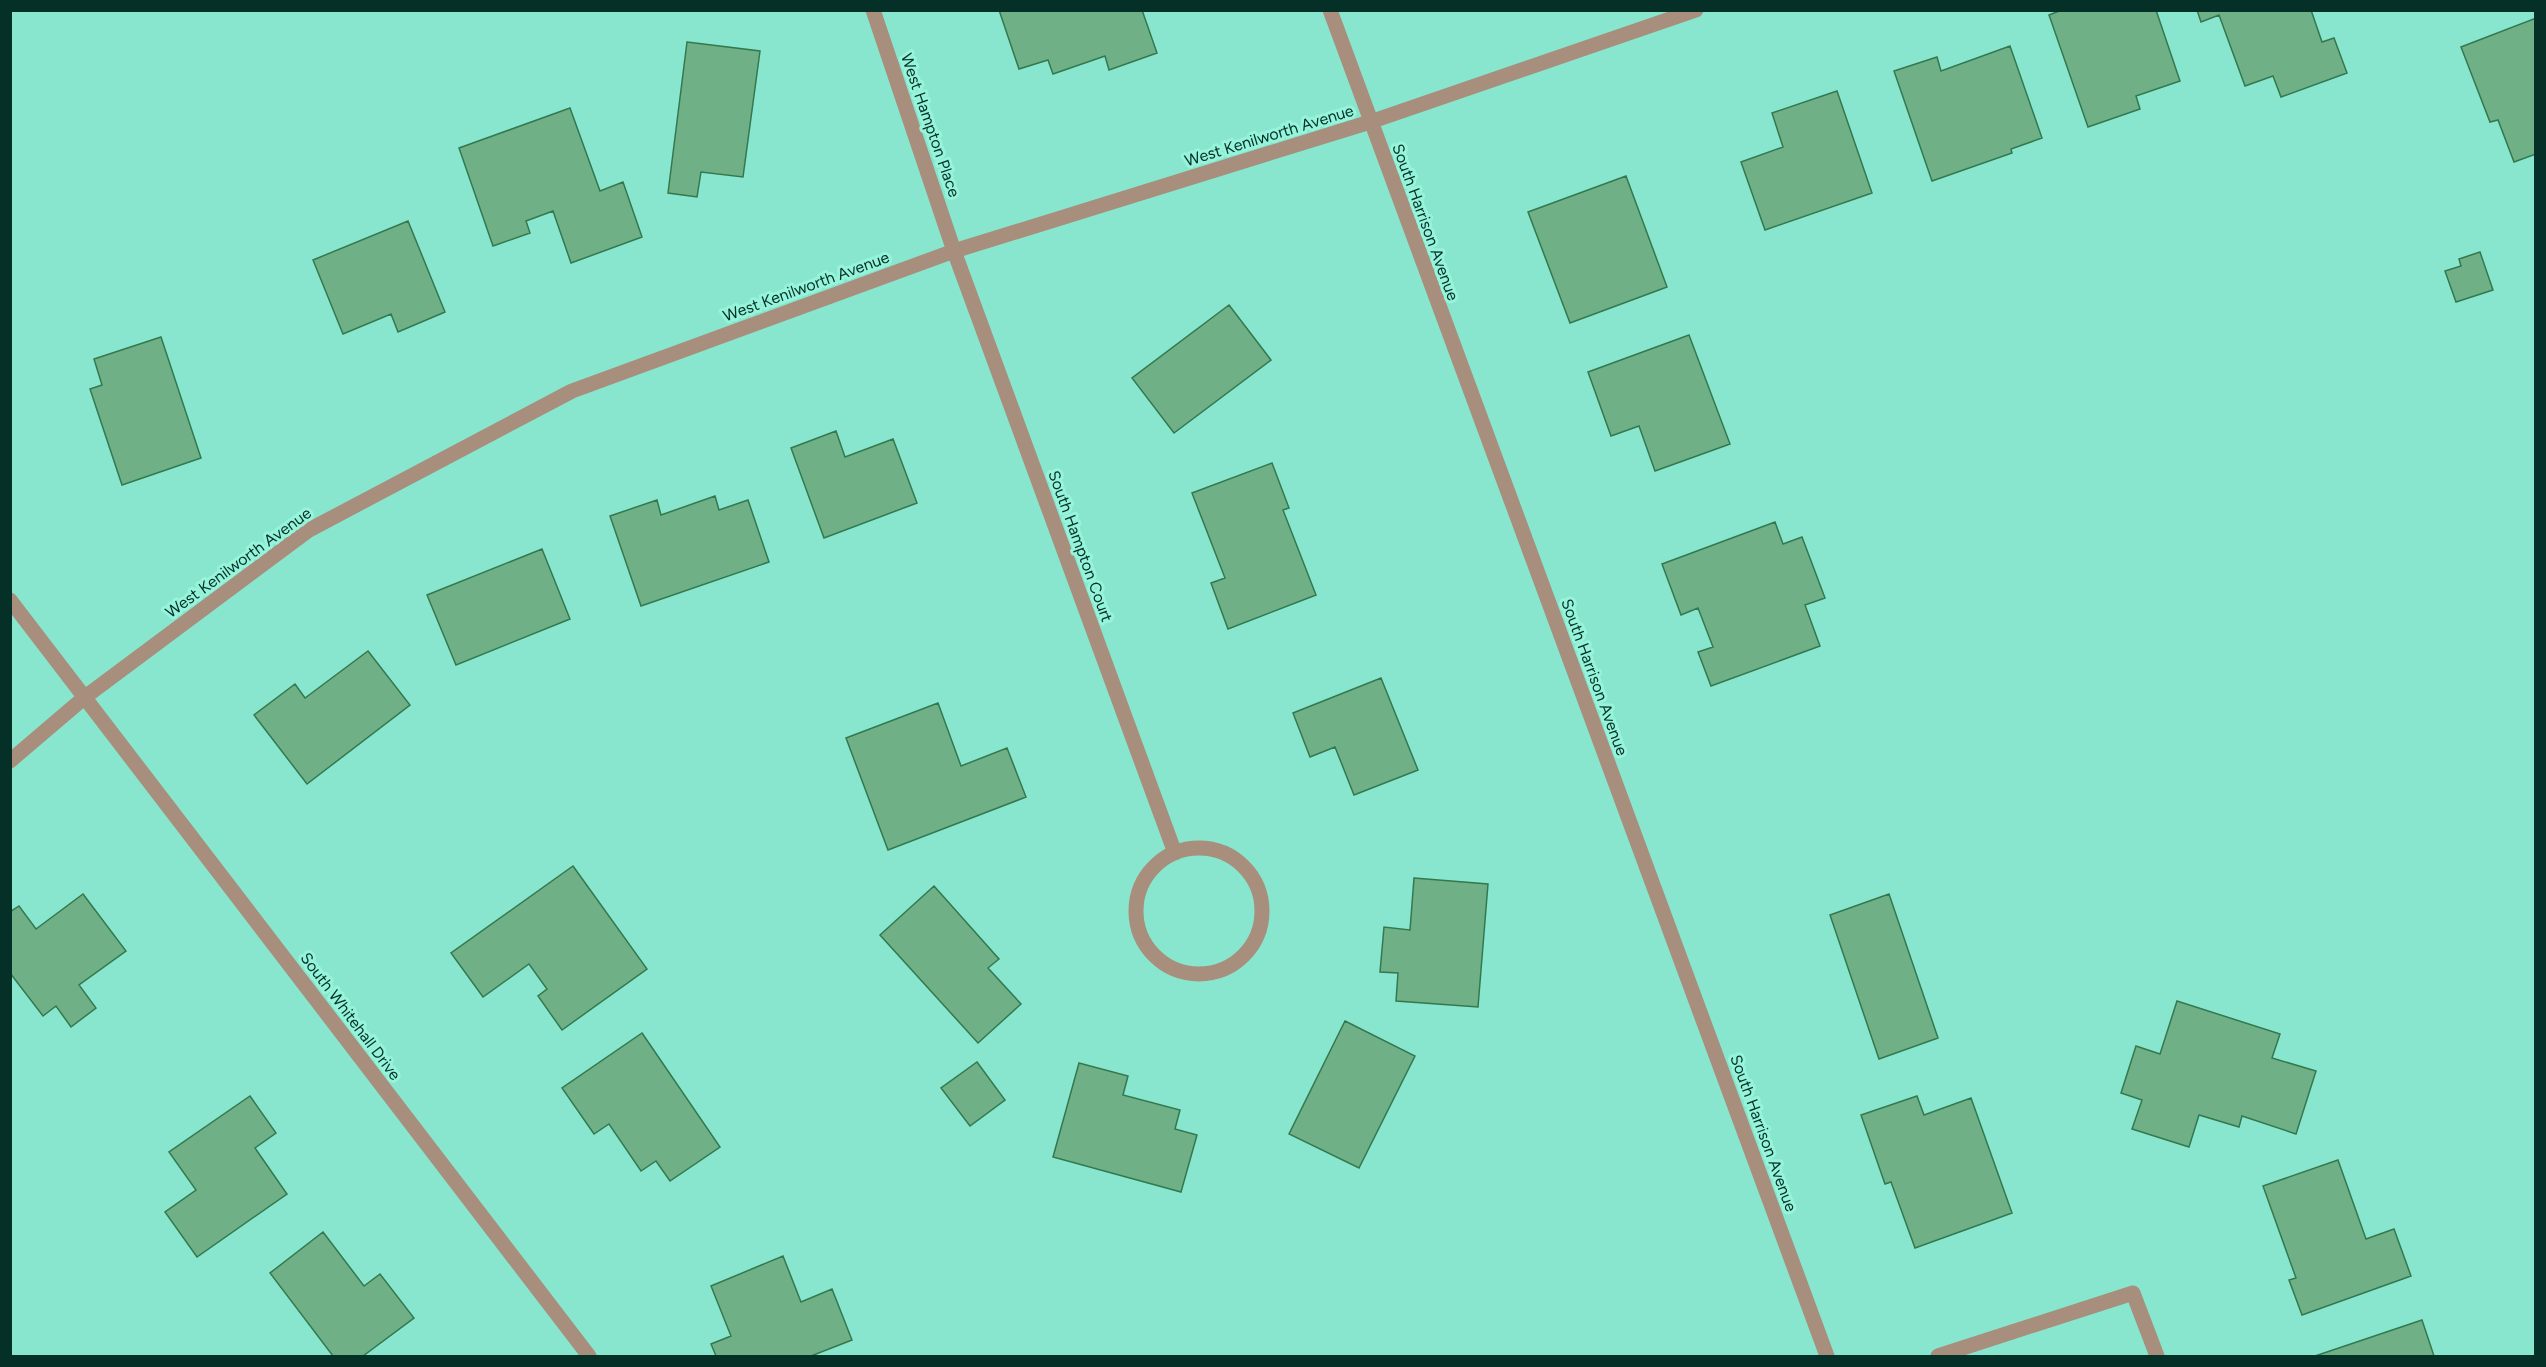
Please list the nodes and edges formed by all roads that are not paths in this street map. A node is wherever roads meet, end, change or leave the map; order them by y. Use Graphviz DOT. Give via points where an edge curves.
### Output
graph roads {
  1 [pos="873,10"];
  2 [pos="1330,10"];
  3 [pos="1696,10"];
  4 [pos="1370,122"];
  5 [pos="954,251"];
  6 [pos="10,600"];
  7 [pos="85,697"];
  8 [pos="10,761"];
  9 [pos="1175,853"];
  10 [pos="589,1356"];
  11 [pos="1827,1356"];
  12 [pos="1938,1356"];
  13 [pos="2157,1356"];
  1 -- 5 [label="street, West Hampton Place"];
  2 -- 4 [label="street, South Harrison Avenue"];
  3 -- 4 [label="street, West Kenilworth Avenue"];
  4 -- 5 [label="street, West Kenilworth Avenue"];
  4 -- 11 [label="street, South Harrison Avenue"];
  5 -- 7 [label="street, West Kenilworth Avenue" via="572,391 309,530"];
  5 -- 9 [label="street, South Hampton Court"];
  6 -- 7 [label="street, South Whitehall Drive"];
  7 -- 8 [label="street, West Kenilworth Avenue"];
  7 -- 10 [label="street, South Whitehall Drive"];
  9 -- 9 [label="street" via="1154,866 1140,887 1135,911 1140,935 1154,956 1175,969 1199,974 1223,969 1244,956 1257,935 1263,911 1257,887 1244,866 1223,853 1199,847"];
  12 -- 13 [label="street" via="2133,1293"];
}
